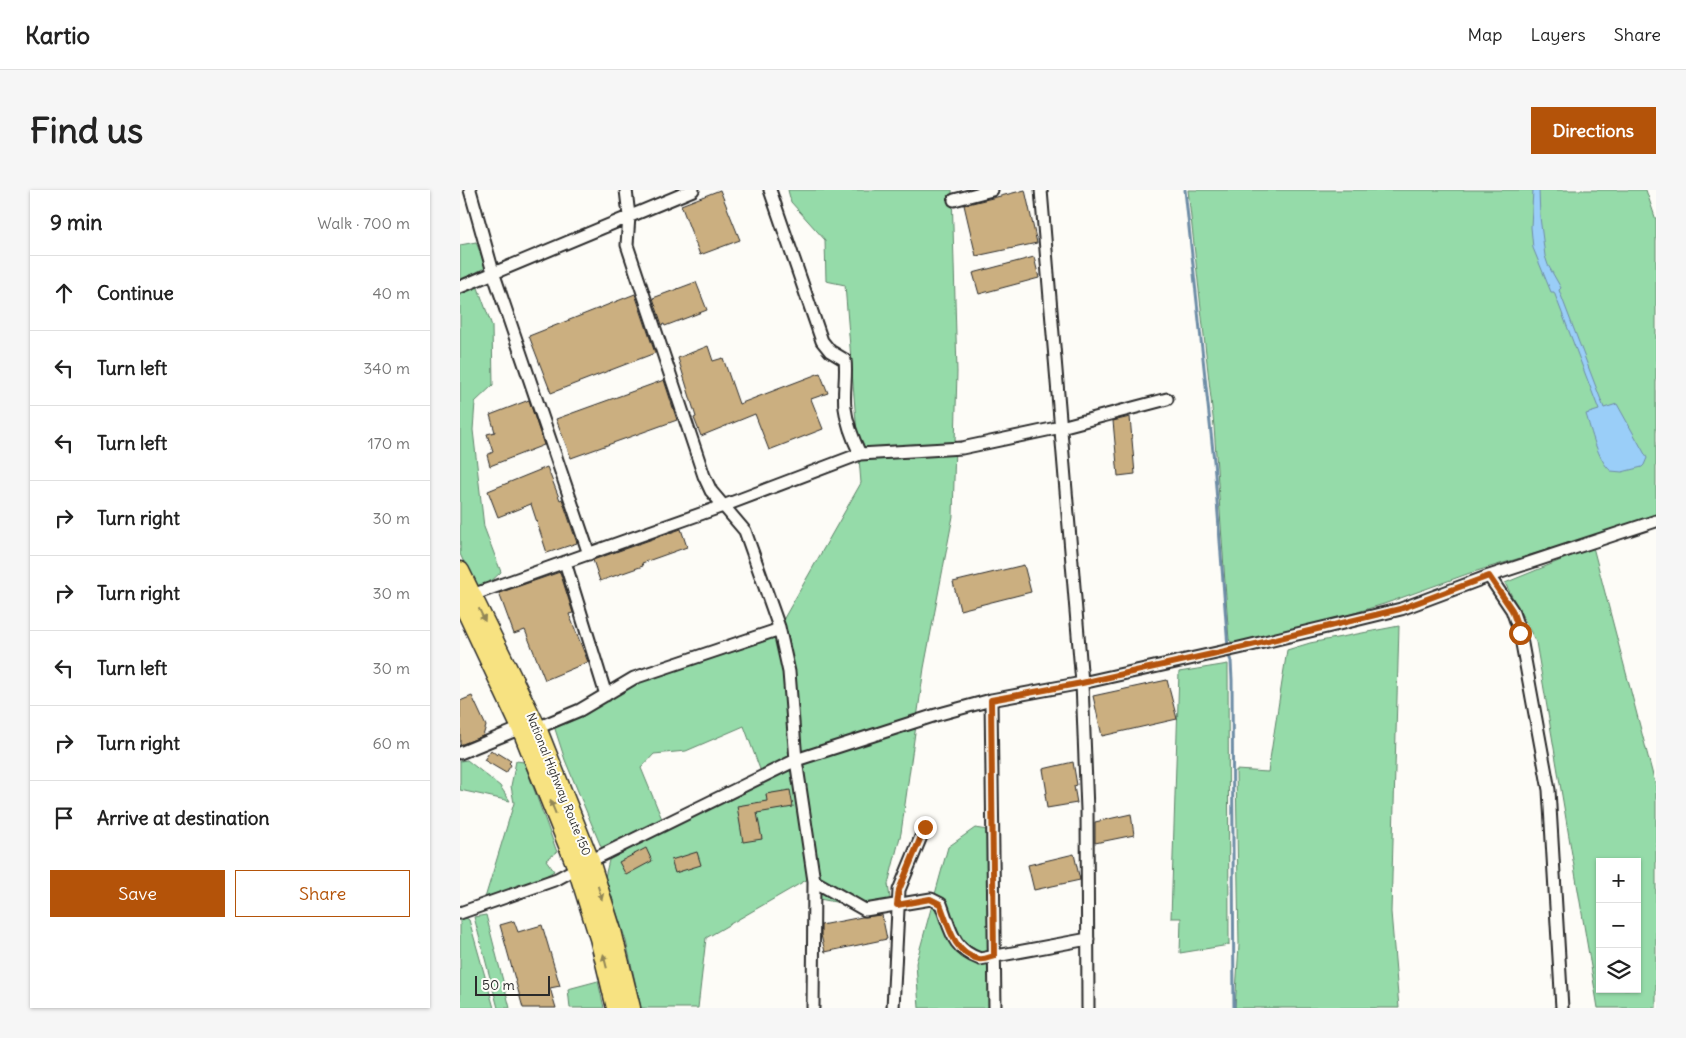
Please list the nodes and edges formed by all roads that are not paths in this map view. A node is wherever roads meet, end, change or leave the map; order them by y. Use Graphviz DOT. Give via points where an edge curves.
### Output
graph roads {
  1 [pos="470,190"];
  2 [pos="626,190"];
  3 [pos="694,190"];
  4 [pos="770,190"];
  5 [pos="992,190"];
  6 [pos="1041,190"];
  7 [pos="954,200"];
  8 [pos="629,216"];
  9 [pos="493,272"];
  10 [pos="460,286"];
  11 [pos="1167,399"];
  12 [pos="1061,427"];
  13 [pos="860,454"];
  14 [pos="724,506"];
  15 [pos="1656,521"];
  16 [pos="589,554"];
  17 [pos="565,562"];
  18 [pos="460,571"];
  19 [pos="1489,576"];
  20 [pos="466,597"];
  21 [pos="779,627"];
  22 [pos="1082,683"];
  23 [pos="606,695"];
  24 [pos="991,700"];
  25 [pos="529,728"];
  26 [pos="460,753"];
  27 [pos="796,760"];
  28 [pos="925,827"];
  29 [pos="584,864"];
  30 [pos="814,881"];
  31 [pos="897,905"];
  32 [pos="460,913"];
  33 [pos="1088,939"];
  34 [pos="994,956"];
  35 [pos="616,1008"];
  36 [pos="631,1008"];
  37 [pos="813,1008"];
  38 [pos="893,1008"];
  39 [pos="995,1008"];
  40 [pos="1088,1008"];
  41 [pos="1562,1008"];
  1 -- 9 [label="street"];
  2 -- 8 [label="street"];
  3 -- 8 [label="street"];
  4 -- 13 [label="street" via="822,341 830,351 845,360 845,407 850,432"];
  5 -- 7 [label="street"];
  6 -- 12 [label="street"];
  8 -- 9 [label="street"];
  8 -- 14 [label="street" via="627,245 630,255 704,476"];
  9 -- 10 [label="street"];
  9 -- 16 [label="street"];
  11 -- 12 [label="street"];
  12 -- 13 [label="street" via="962,448"];
  12 -- 22 [label="street"];
  13 -- 14 [label="street"];
  14 -- 16 [label="street"];
  14 -- 21 [label="street" via="745,531"];
  15 -- 19 [label="street"];
  16 -- 17 [label="street"];
  17 -- 20 [label="street"];
  17 -- 23 [label="street"];
  18 -- 20 [label="highway, National Highway Route 150"];
  19 -- 22 [label="street" via="1400,609"];
  19 -- 41 [label="street" via="1512,610 1520,633 1549,790"];
  20 -- 25 [label="highway, National Highway Route 150"];
  21 -- 23 [label="street" via="634,678"];
  21 -- 27 [label="street" via="790,672"];
  22 -- 24 [label="street"];
  22 -- 33 [label="street"];
  23 -- 25 [label="street" via="580,710"];
  24 -- 27 [label="street"];
  24 -- 34 [label="street"];
  25 -- 26 [label="street"];
  25 -- 29 [label="highway, National Highway Route 150"];
  27 -- 29 [label="street"];
  27 -- 30 [label="street"];
  28 -- 31 [label="street" via="899,890"];
  29 -- 32 [label="street" via="557,879"];
  35 -- 29 [label="highway, National Highway Route 150, one-way"];
  29 -- 36 [label="highway, National Highway Route 150, one-way" via="612,931"];
  30 -- 31 [label="street" via="865,910"];
  30 -- 37 [label="street"];
  31 -- 34 [label="street" via="930,899 940,904 957,945 968,955 980,959"];
  31 -- 38 [label="street"];
  33 -- 34 [label="street"];
  33 -- 40 [label="street"];
  34 -- 39 [label="street"];
}
